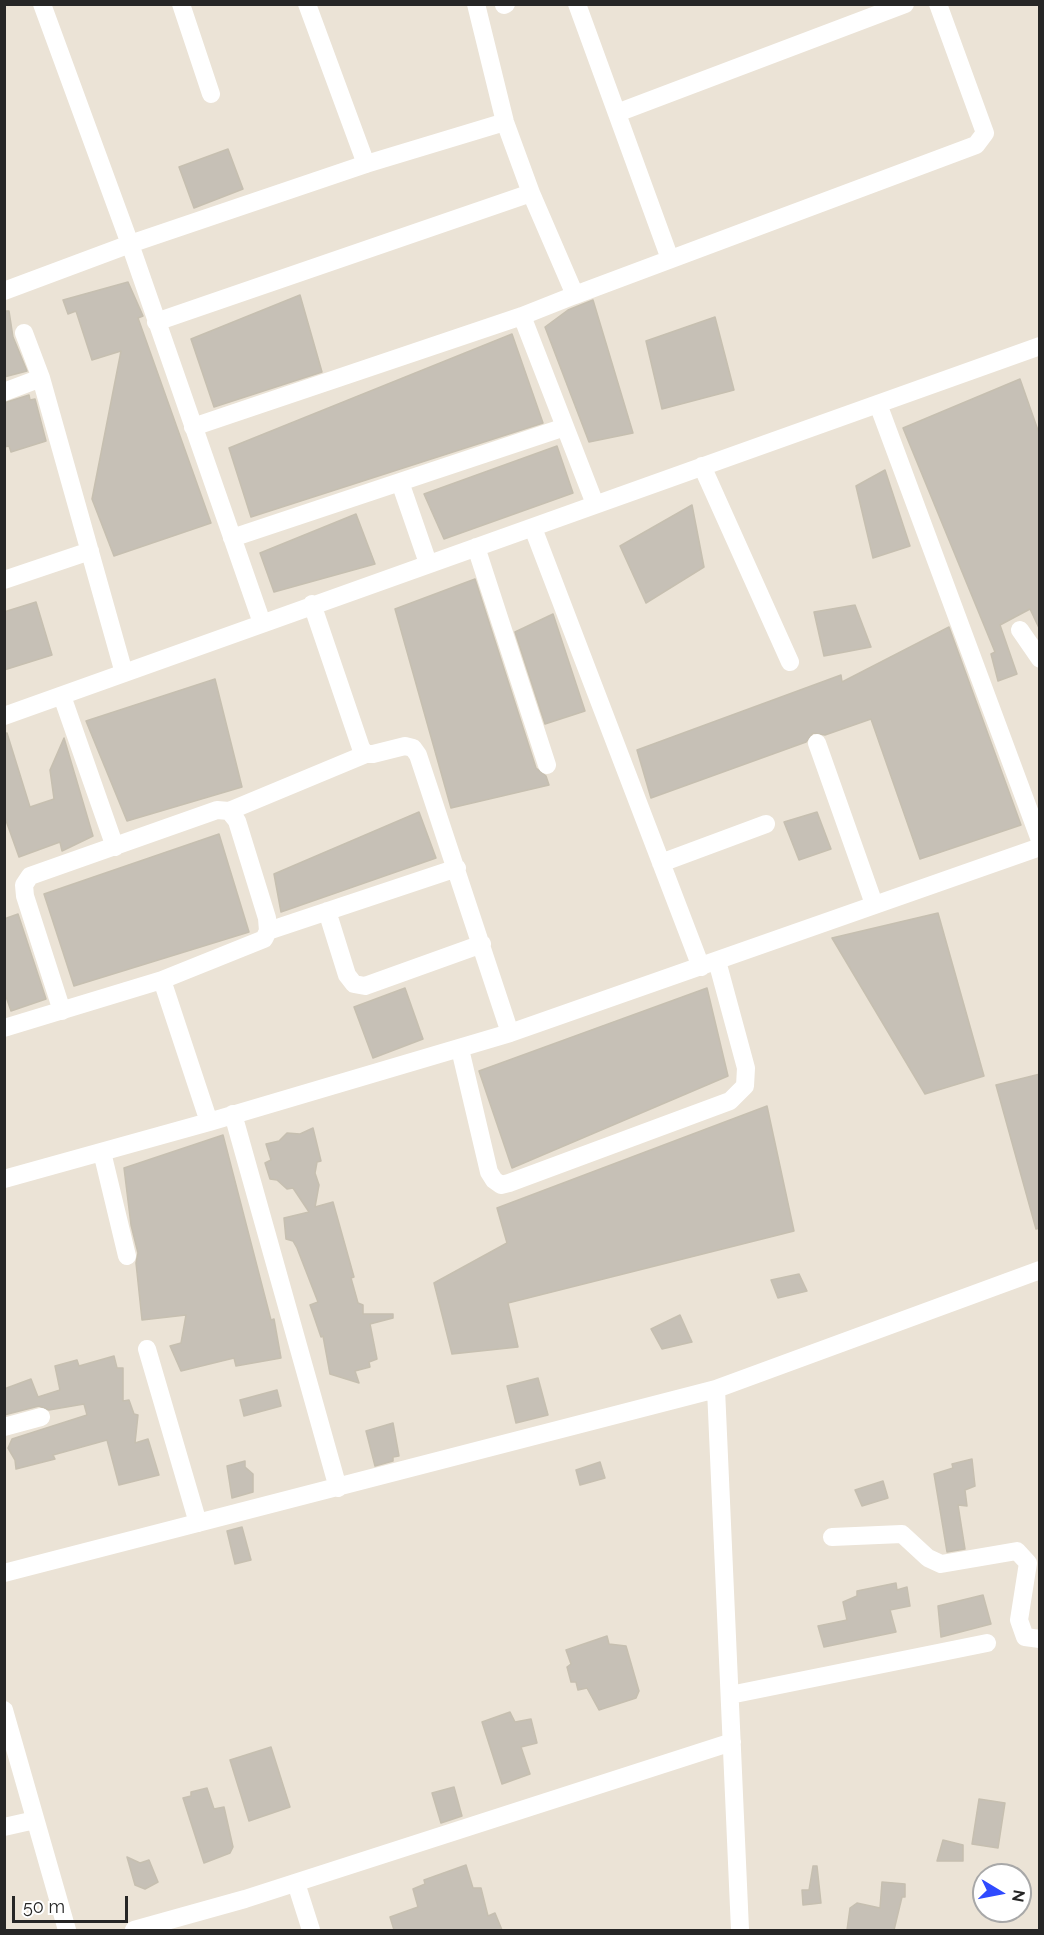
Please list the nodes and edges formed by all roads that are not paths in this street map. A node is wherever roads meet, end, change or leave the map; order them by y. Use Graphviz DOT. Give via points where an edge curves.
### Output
graph roads {
  1 [pos="42,4"];
  2 [pos="181,4"];
  3 [pos="307,4"];
  4 [pos="476,4"];
  5 [pos="577,4"];
  6 [pos="905,4"];
  7 [pos="938,4"];
  8 [pos="211,94"];
  9 [pos="617,113"];
  10 [pos="505,123"];
  11 [pos="366,164"];
  12 [pos="531,193"];
  13 [pos="130,244"];
  14 [pos="670,259"];
  15 [pos="4,291"];
  16 [pos="575,295"];
  17 [pos="522,315"];
  18 [pos="156,322"];
  19 [pos="24,333"];
  20 [pos="1040,346"];
  21 [pos="41,378"];
  22 [pos="4,392"];
  23 [pos="878,404"];
  24 [pos="193,427"];
  25 [pos="565,427"];
  26 [pos="702,466"];
  27 [pos="400,482"];
  28 [pos="595,504"];
  29 [pos="533,528"];
  30 [pos="232,538"];
  31 [pos="476,547"];
  32 [pos="90,550"];
  33 [pos="429,563"];
  34 [pos="4,580"];
  35 [pos="312,604"];
  36 [pos="262,623"];
  37 [pos="1020,630"];
  38 [pos="1040,659"];
  39 [pos="790,662"];
  40 [pos="124,673"];
  41 [pos="62,696"];
  42 [pos="4,716"];
  43 [pos="817,742"];
  44 [pos="366,754"];
  45 [pos="547,765"];
  46 [pos="229,811"];
  47 [pos="766,824"];
  48 [pos="1040,840"];
  49 [pos="115,847"];
  50 [pos="1040,847"];
  51 [pos="661,863"];
  52 [pos="457,868"];
  53 [pos="874,904"];
  54 [pos="327,911"];
  55 [pos="268,931"];
  56 [pos="482,944"];
  57 [pos="709,964"];
  58 [pos="162,980"];
  59 [pos="62,1011"];
  60 [pos="4,1028"];
  61 [pos="510,1033"];
  62 [pos="460,1049"];
  63 [pos="233,1114"];
  64 [pos="209,1122"];
  65 [pos="102,1152"];
  66 [pos="4,1179"];
  67 [pos="127,1256"];
  68 [pos="1040,1270"];
  69 [pos="147,1349"];
  70 [pos="716,1389"];
  71 [pos="41,1417"];
  72 [pos="4,1427"];
  73 [pos="338,1488"];
  74 [pos="198,1523"];
  75 [pos="832,1537"];
  76 [pos="4,1573"];
  77 [pos="1040,1639"];
  78 [pos="987,1643"];
  79 [pos="730,1695"];
  80 [pos="4,1710"];
  81 [pos="732,1742"];
  82 [pos="35,1820"];
  83 [pos="4,1827"];
  84 [pos="296,1882"];
  85 [pos="67,1930"];
  86 [pos="134,1930"];
  87 [pos="311,1930"];
  88 [pos="740,1930"];
  1 -- 13 [label="street"];
  2 -- 8 [label="street"];
  3 -- 11 [label="street"];
  4 -- 10 [label="street"];
  5 -- 9 [label="street"];
  6 -- 9 [label="street"];
  7 -- 14 [label="street" via="985,133 976,145"];
  9 -- 14 [label="street"];
  10 -- 11 [label="street"];
  10 -- 12 [label="street"];
  11 -- 13 [label="street"];
  12 -- 16 [label="street"];
  12 -- 18 [label="street"];
  13 -- 15 [label="street"];
  13 -- 18 [label="street"];
  14 -- 16 [label="street"];
  16 -- 17 [label="street"];
  17 -- 24 [label="street"];
  17 -- 25 [label="street"];
  18 -- 24 [label="street"];
  19 -- 21 [label="street"];
  20 -- 23 [label="street"];
  21 -- 22 [label="street"];
  21 -- 32 [label="street"];
  23 -- 26 [label="street"];
  23 -- 48 [label="street"];
  24 -- 30 [label="street"];
  25 -- 27 [label="street"];
  25 -- 28 [label="street"];
  26 -- 28 [label="street"];
  26 -- 39 [label="street"];
  27 -- 30 [label="street"];
  27 -- 33 [label="street"];
  28 -- 29 [label="street"];
  29 -- 31 [label="street"];
  29 -- 51 [label="street"];
  30 -- 36 [label="street"];
  31 -- 33 [label="street"];
  31 -- 45 [label="street"];
  32 -- 34 [label="street"];
  32 -- 40 [label="street"];
  33 -- 35 [label="street"];
  35 -- 36 [label="street"];
  35 -- 44 [label="street"];
  36 -- 40 [label="street"];
  37 -- 38 [label="street"];
  40 -- 41 [label="street"];
  41 -- 42 [label="street"];
  41 -- 49 [label="street"];
  43 -- 53 [label="street"];
  44 -- 46 [label="street"];
  44 -- 52 [label="street" via="413,748"];
  46 -- 49 [label="street" via="218,810"];
  46 -- 55 [label="street" via="237,821"];
  47 -- 51 [label="street"];
  49 -- 59 [label="street" via="30,876 24,885"];
  50 -- 53 [label="street"];
  51 -- 57 [label="street"];
  52 -- 54 [label="street"];
  52 -- 56 [label="street"];
  53 -- 57 [label="street"];
  54 -- 55 [label="street"];
  54 -- 56 [label="street" via="347,975 354,984 365,986"];
  55 -- 58 [label="street" via="255,945"];
  56 -- 61 [label="street"];
  57 -- 61 [label="street"];
  57 -- 62 [label="street" via="746,1068 745,1086 730,1101 509,1183 501,1185 489,1172"];
  58 -- 59 [label="street"];
  58 -- 64 [label="street"];
  59 -- 60 [label="street"];
  61 -- 62 [label="street"];
  62 -- 63 [label="street"];
  63 -- 64 [label="street"];
  63 -- 73 [label="street"];
  64 -- 65 [label="street"];
  65 -- 66 [label="street"];
  65 -- 67 [label="street"];
  68 -- 70 [label="street"];
  69 -- 74 [label="street"];
  70 -- 73 [label="street"];
  70 -- 79 [label="street"];
  71 -- 72 [label="street"];
  73 -- 74 [label="street"];
  74 -- 76 [label="street"];
  75 -- 77 [label="street" via="902,1534 928,1558 941,1564 1017,1551 1028,1563 1019,1620 1025,1637"];
  78 -- 79 [label="street"];
  79 -- 81 [label="street"];
  80 -- 82 [label="street"];
  81 -- 84 [label="street"];
  81 -- 88 [label="street"];
  82 -- 83 [label="street"];
  82 -- 85 [label="street"];
  84 -- 86 [label="street"];
  84 -- 87 [label="street"];
}
